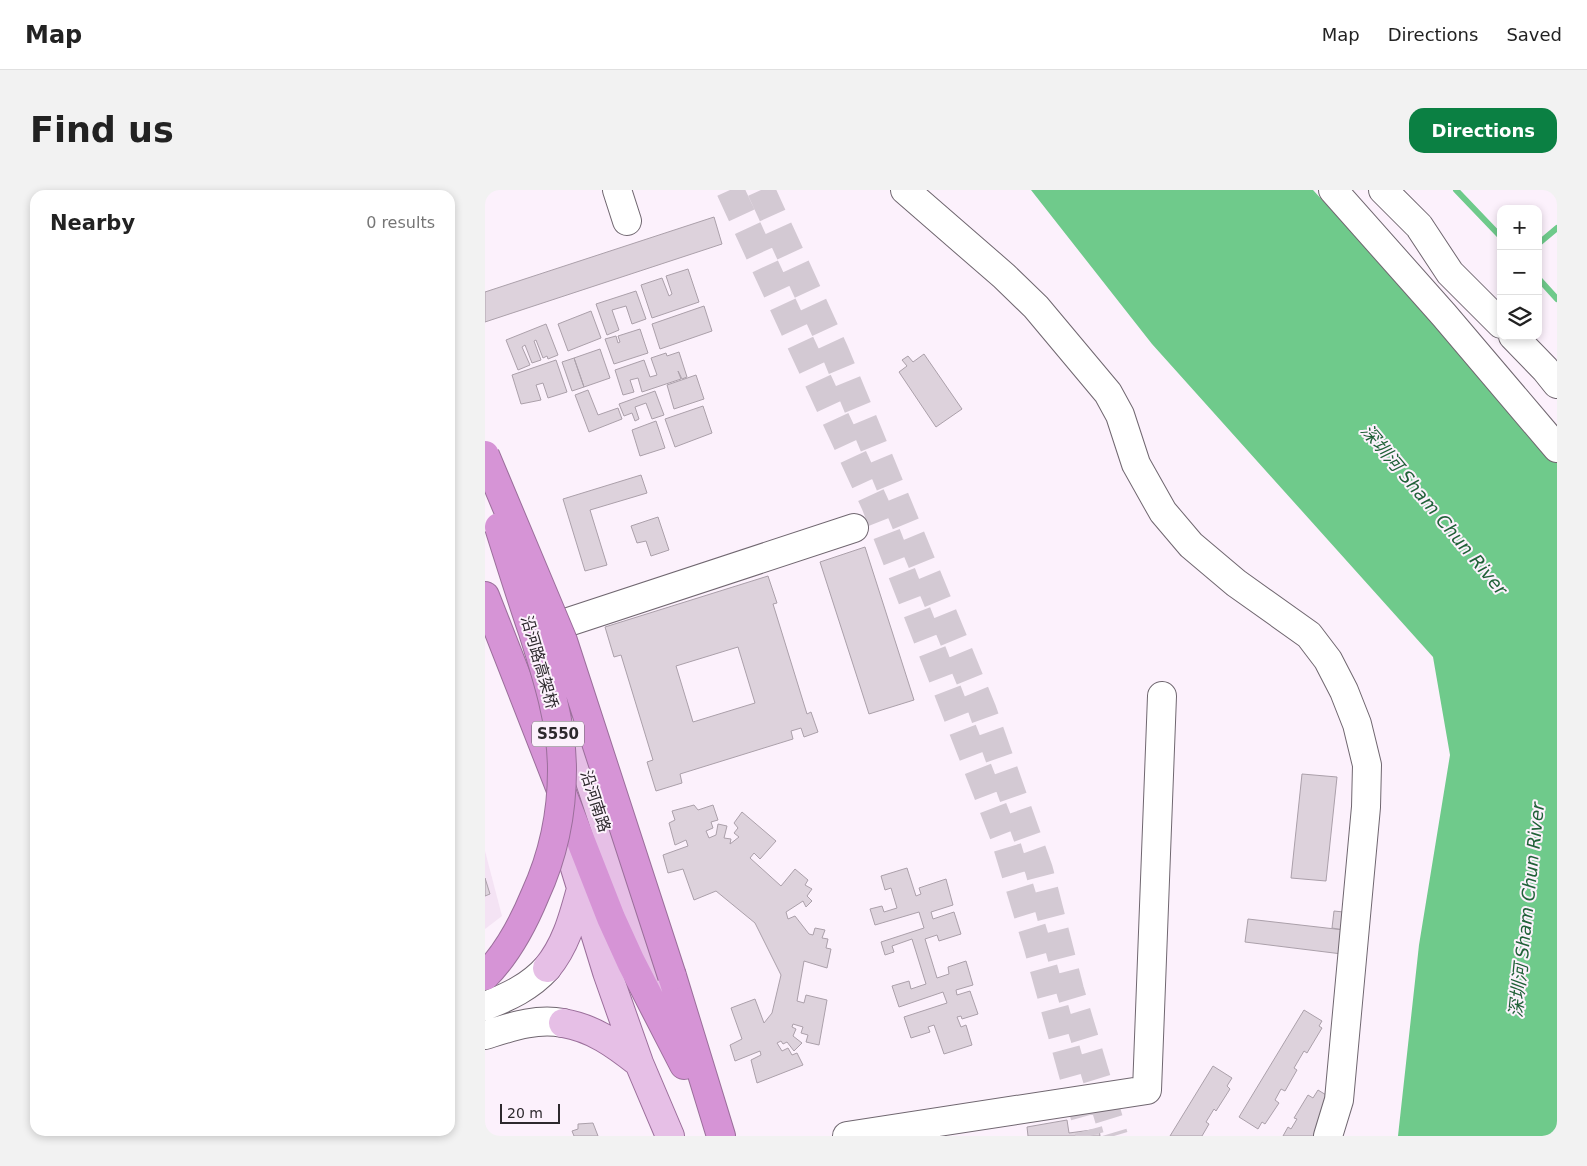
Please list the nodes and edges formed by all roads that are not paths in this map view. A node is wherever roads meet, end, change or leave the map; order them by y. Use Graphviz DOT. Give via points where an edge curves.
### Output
graph roads {
  1 [pos="617,190"];
  2 [pos="905,190"];
  3 [pos="1333,190"];
  4 [pos="1353,190"];
  5 [pos="1383,190"];
  6 [pos="627,220"];
  7 [pos="1369,230"];
  8 [pos="1497,320"];
  9 [pos="1517,340"];
  10 [pos="1557,384"];
  11 [pos="1557,448"];
  12 [pos="485,455"];
  13 [pos="485,464"];
  14 [pos="485,485"];
  15 [pos="854,528"];
  16 [pos="485,596"];
  17 [pos="541,631"];
  18 [pos="1162,696"];
  19 [pos="581,889"];
  20 [pos="547,968"];
  21 [pos="485,976"];
  22 [pos="485,1006"];
  23 [pos="563,1022"];
  24 [pos="485,1035"];
  25 [pos="639,1063"];
  26 [pos="684,1065"];
  27 [pos="670,1136"];
  28 [pos="714,1136"];
  29 [pos="721,1136"];
  30 [pos="847,1136"];
  31 [pos="1328,1136"];
  1 -- 6 [label="street"];
  2 -- 31 [label="street" via="1036,307 1108,393 1120,415 1136,464 1163,512 1191,545 1236,583 1309,635 1345,690 1367,764 1366,807 1339,1100"];
  3 -- 7 [label="street"];
  4 -- 7 [label="street" via="1364,203"];
  5 -- 8 [label="street" via="1419,226 1450,273"];
  7 -- 11 [label="street"];
  9 -- 10 [label="street"];
  12 -- 29 [label="highway, bridge" via="563,641"];
  13 -- 17 [label="main road, 沿河南路"];
  14 -- 21 [label="highway, 沿河路高架桥 / S550, bridge" via="544,667 554,708 562,768 557,828 539,887 510,944"];
  15 -- 17 [label="street"];
  16 -- 19 [label="main road" via="548,778"];
  16 -- 26 [label="highway, bridge" via="611,918"];
  17 -- 26 [label="main road, 沿河南路"];
  18 -- 30 [label="street" via="1147,1090"];
  19 -- 20 [label="main road" via="571,927"];
  19 -- 25 [label="main road"];
  20 -- 22 [label="street" via="537,979"];
  23 -- 24 [label="street" via="525,1023"];
  23 -- 25 [label="main road" via="600,1034"];
  25 -- 27 [label="main road"];
  26 -- 28 [label="main road, 沿河南路"];
}
